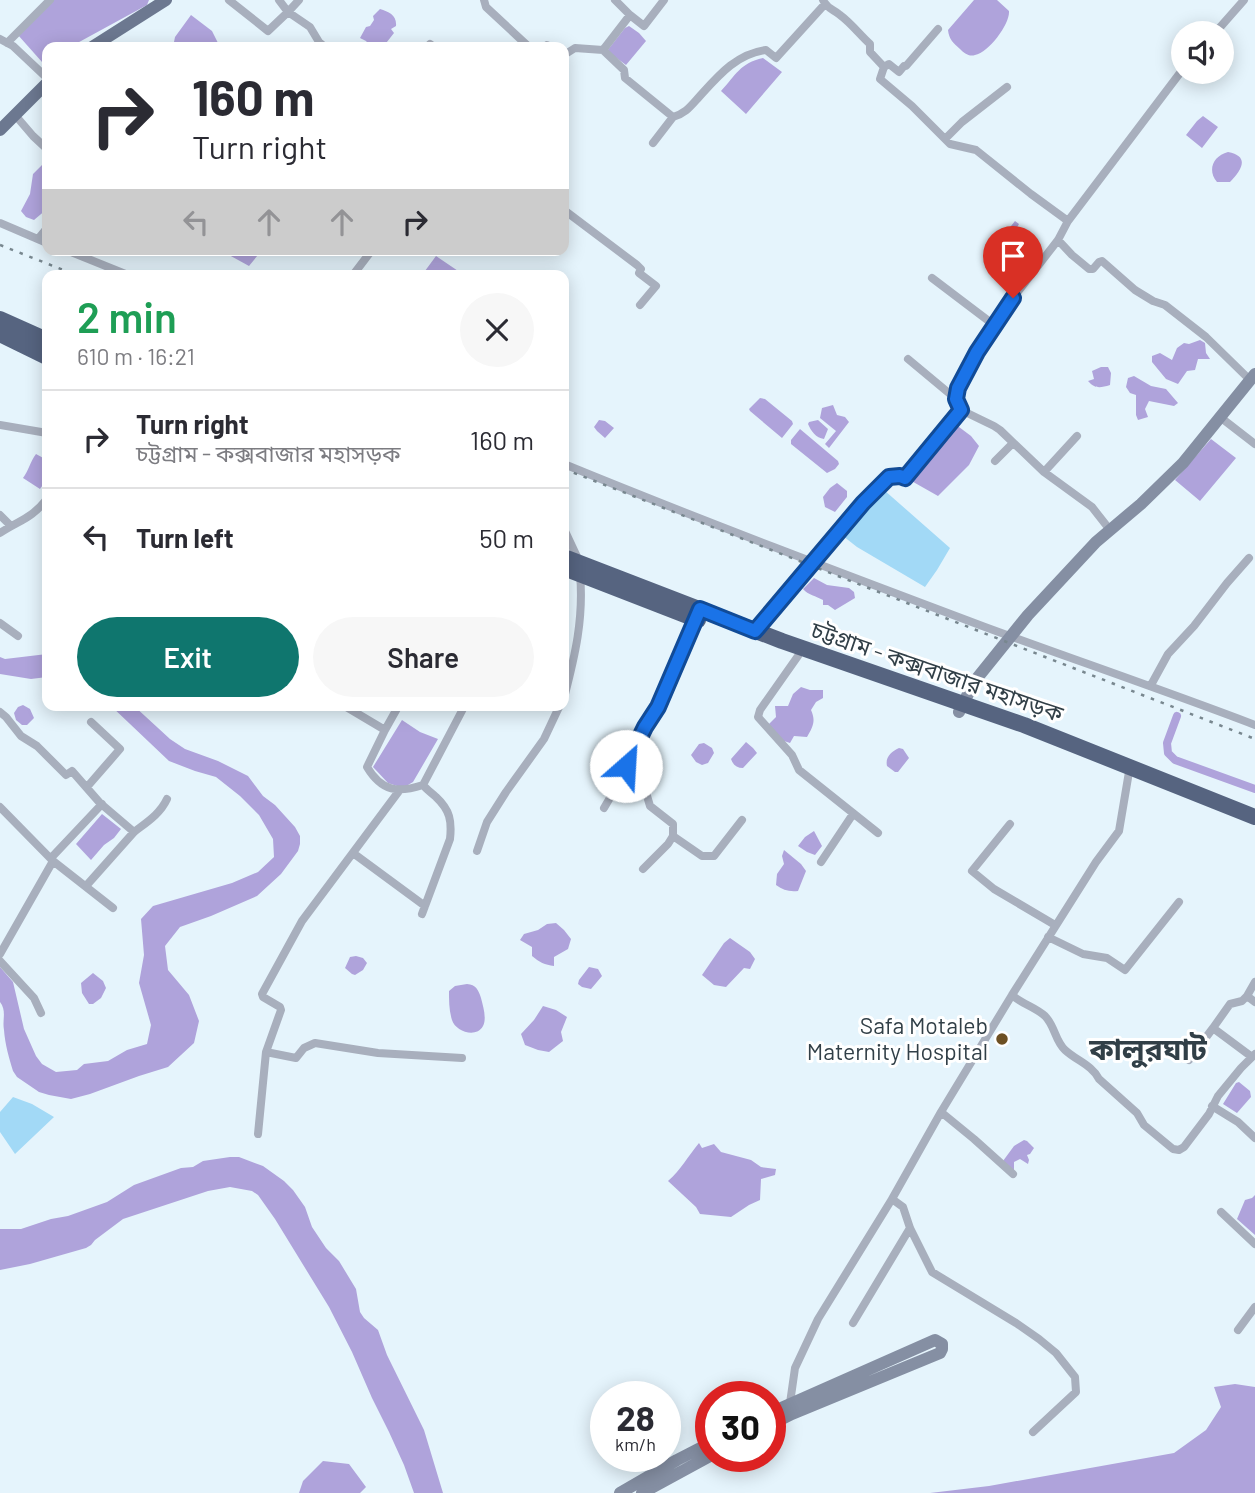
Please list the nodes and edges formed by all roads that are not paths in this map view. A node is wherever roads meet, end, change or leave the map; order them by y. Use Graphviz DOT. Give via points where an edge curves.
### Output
graph roads {
  1 [pos="50,0"];
  2 [pos="229,0"];
  3 [pos="279,0"];
  4 [pos="299,0"];
  5 [pos="615,0"];
  6 [pos="664,0"];
  7 [pos="1244,0"];
  8 [pos="163,1"];
  9 [pos="486,1"];
  10 [pos="824,2"];
  11 [pos="288,12"];
  12 [pos="630,15"];
  13 [pos="1226,21"];
  14 [pos="938,29"];
  15 [pos="4,41"];
  16 [pos="100,42"];
  17 [pos="319,42"];
  18 [pos="523,42"];
  19 [pos="603,50"];
  20 [pos="569,52"];
  21 [pos="884,67"];
  22 [pos="42,75"];
  23 [pos="1172,84"];
  24 [pos="42,85"];
  25 [pos="1007,87"];
  26 [pos="15,115"];
  27 [pos="673,117"];
  28 [pos="0,130"];
  29 [pos="944,139"];
  30 [pos="653,143"];
  31 [pos="42,144"];
  32 [pos="569,214"];
  33 [pos="1068,221"];
  34 [pos="0,223"];
  35 [pos="42,234"];
  36 [pos="38,239"];
  37 [pos="1058,240"];
  38 [pos="42,241"];
  39 [pos="81,256"];
  40 [pos="116,270"];
  41 [pos="932,278"];
  42 [pos="640,305"];
  43 [pos="0,319"];
  44 [pos="995,325"];
  45 [pos="0,334"];
  46 [pos="42,338"];
  47 [pos="42,354"];
  48 [pos="908,359"];
  49 [pos="1253,377"];
  50 [pos="956,399"];
  51 [pos="961,410"];
  52 [pos="1220,417"];
  53 [pos="0,425"];
  54 [pos="42,432"];
  55 [pos="1077,436"];
  56 [pos="1013,443"];
  57 [pos="1255,444"];
  58 [pos="995,461"];
  59 [pos="569,466"];
  60 [pos="1044,472"];
  61 [pos="42,511"];
  62 [pos="0,515"];
  63 [pos="11,526"];
  64 [pos="1110,530"];
  65 [pos="0,533"];
  66 [pos="1249,558"];
  67 [pos="814,562"];
  68 [pos="572,565"];
  69 [pos="698,614"];
  70 [pos="0,623"];
  71 [pos="755,631"];
  72 [pos="18,635"];
  73 [pos="1010,636"];
  74 [pos="798,656"];
  75 [pos="569,678"];
  76 [pos="1151,685"];
  77 [pos="961,708"];
  78 [pos="353,711"];
  79 [pos="396,711"];
  80 [pos="463,711"];
  81 [pos="557,711"];
  82 [pos="0,712"];
  83 [pos="91,722"];
  84 [pos="1255,725"];
  85 [pos="385,730"];
  86 [pos="1128,771"];
  87 [pos="624,774"];
  88 [pos="424,785"];
  89 [pos="87,787"];
  90 [pos="399,791"];
  91 [pos="167,799"];
  92 [pos="102,804"];
  93 [pos="0,807"];
  94 [pos="604,808"];
  95 [pos="853,814"];
  96 [pos="1255,817"];
  97 [pos="742,820"];
  98 [pos="1010,824"];
  99 [pos="1255,825"];
  100 [pos="134,832"];
  101 [pos="878,832"];
  102 [pos="673,836"];
  103 [pos="477,851"];
  104 [pos="353,853"];
  105 [pos="52,859"];
  106 [pos="821,862"];
  107 [pos="643,869"];
  108 [pos="86,886"];
  109 [pos="1179,902"];
  110 [pos="113,908"];
  111 [pos="1055,925"];
  112 [pos="1048,937"];
  113 [pos="0,954"];
  114 [pos="0,961"];
  115 [pos="1255,982"];
  116 [pos="1012,995"];
  117 [pos="1247,996"];
  118 [pos="1255,1002"];
  119 [pos="41,1013"];
  120 [pos="1213,1028"];
  121 [pos="266,1052"];
  122 [pos="1254,1055"];
  123 [pos="462,1058"];
  124 [pos="1189,1060"];
  125 [pos="1212,1106"];
  126 [pos="942,1112"];
  127 [pos="258,1134"];
  128 [pos="1255,1138"];
  129 [pos="1013,1174"];
  130 [pos="892,1199"];
  131 [pos="1221,1212"];
  132 [pos="910,1228"];
  133 [pos="1255,1244"];
  134 [pos="1255,1307"];
  135 [pos="853,1323"];
  136 [pos="1238,1330"];
  137 [pos="790,1403"];
  138 [pos="786,1405"];
  139 [pos="786,1417"];
  140 [pos="1033,1432"];
  141 [pos="695,1451"];
  142 [pos="695,1464"];
  143 [pos="620,1493"];
  144 [pos="642,1493"];
  1 -- 15 [label="street"];
  2 -- 11 [label="street" via="268,31"];
  3 -- 11 [label="street"];
  4 -- 11 [label="street"];
  5 -- 12 [label="street"];
  6 -- 12 [label="street" via="644,26"];
  7 -- 13 [label="street"];
  8 -- 16 [label="main road"];
  9 -- 18 [label="street" via="486,7"];
  10 -- 21 [label="street" via="870,44 870,52"];
  10 -- 27 [label="street" via="776,58 766,50 756,51 732,63 683,114"];
  11 -- 17 [label="street" via="310,27"];
  12 -- 19 [label="street"];
  14 -- 21 [label="street" via="899,72 889,64"];
  15 -- 22 [label="street"];
  19 -- 20 [label="street"];
  19 -- 27 [label="street" via="624,70 625,78"];
  21 -- 29 [label="street" via="880,79"];
  23 -- 33 [label="street"];
  24 -- 26 [label="main road"];
  25 -- 29 [label="street"];
  26 -- 28 [label="main road"];
  26 -- 31 [label="street"];
  27 -- 30 [label="street"];
  29 -- 33 [label="street" via="976,150"];
  32 -- 42 [label="street" via="641,269 639,273 656,286"];
  33 -- 37 [label="street"];
  34 -- 36 [label="street"];
  35 -- 36 [label="street"];
  36 -- 38 [label="street"];
  37 -- 44 [label="street"];
  37 -- 49 [label="street" via="1089,269 1102,261"];
  39 -- 40 [label="street"];
  41 -- 44 [label="street"];
  43 -- 46 [label="highway"];
  44 -- 50 [label="street"];
  45 -- 47 [label="highway"];
  48 -- 50 [label="street"];
  49 -- 52 [label="main road"];
  50 -- 51 [label="street"];
  51 -- 56 [label="street" via="994,426"];
  51 -- 67 [label="street" via="905,478 889,477"];
  52 -- 57 [label="street"];
  52 -- 64 [label="main road" via="1183,463"];
  53 -- 54 [label="street"];
  55 -- 60 [label="street"];
  56 -- 58 [label="street"];
  56 -- 60 [label="street"];
  59 -- 67 [label="street"];
  60 -- 64 [label="street" via="1092,506"];
  61 -- 63 [label="street"];
  62 -- 63 [label="street"];
  63 -- 65 [label="street"];
  64 -- 73 [label="main road"];
  66 -- 76 [label="street" via="1168,654"];
  67 -- 71 [label="street"];
  67 -- 73 [label="street"];
  68 -- 69 [label="highway, চট্টগ্রাম - কক্সবাজার মহাসড়ক"];
  68 -- 75 [label="street" via="582,595"];
  69 -- 71 [label="highway, চট্টগ্রাম - কক্সবাজার মহাসড়ক"];
  69 -- 74 [label="highway, চট্টগ্রাম - কক্সবাজার মহাসড়ক"];
  69 -- 87 [label="street"];
  70 -- 72 [label="street"];
  71 -- 77 [label="highway, চট্টগ্রাম - কক্সবাজার মহাসড়ক"];
  73 -- 76 [label="street"];
  73 -- 77 [label="main road" via="974,682"];
  74 -- 77 [label="highway, চট্টগ্রাম - কক্সবাজার মহাসড়ক"];
  74 -- 95 [label="street" via="758,717 792,755 799,771"];
  76 -- 84 [label="street"];
  77 -- 86 [label="highway, চট্টগ্রাম - কক্সবাজার মহাসড়ক"];
  78 -- 85 [label="street"];
  79 -- 85 [label="street"];
  80 -- 88 [label="street"];
  81 -- 103 [label="street" via="544,739 487,822"];
  82 -- 89 [label="street" via="66,775 72,771"];
  83 -- 89 [label="street" via="120,749"];
  85 -- 90 [label="street" via="367,767 374,780"];
  86 -- 96 [label="highway, চট্টগ্রাম - কক্সবাজার মহাসড়ক"];
  86 -- 99 [label="highway, চট্টগ্রাম - কক্সবাজার মহাসড়ক"];
  86 -- 111 [label="street" via="1119,831"];
  87 -- 94 [label="street"];
  87 -- 102 [label="street" via="645,789 650,806 673,824"];
  88 -- 90 [label="street"];
  88 -- 104 [label="street" via="451,820 450,839 424,910"];
  89 -- 92 [label="street"];
  90 -- 104 [label="street"];
  91 -- 100 [label="street" via="152,819"];
  92 -- 100 [label="street"];
  92 -- 105 [label="street"];
  93 -- 105 [label="street"];
  95 -- 101 [label="street"];
  95 -- 106 [label="street"];
  97 -- 102 [label="street" via="714,856 702,856"];
  98 -- 111 [label="street" via="972,871"];
  100 -- 108 [label="street"];
  102 -- 107 [label="street"];
  104 -- 121 [label="street" via="302,921 262,994 281,1010"];
  105 -- 108 [label="street"];
  105 -- 113 [label="street"];
  108 -- 110 [label="street"];
  109 -- 112 [label="street" via="1125,970 1107,958 1083,954"];
  111 -- 112 [label="street"];
  112 -- 116 [label="street"];
  114 -- 119 [label="street" via="34,998"];
  115 -- 117 [label="street"];
  116 -- 125 [label="street" via="1046,1017 1060,1045 1096,1073 1173,1149 1184,1147"];
  116 -- 126 [label="street"];
  117 -- 118 [label="street"];
  117 -- 120 [label="street" via="1230,1004"];
  120 -- 122 [label="street"];
  120 -- 124 [label="street"];
  121 -- 123 [label="street" via="296,1059 314,1043"];
  121 -- 127 [label="street"];
  122 -- 125 [label="street"];
  125 -- 128 [label="street"];
  126 -- 129 [label="street"];
  126 -- 130 [label="street"];
  130 -- 132 [label="street" via="904,1207"];
  130 -- 137 [label="street" via="818,1319 795,1368"];
  131 -- 133 [label="street"];
  132 -- 135 [label="street"];
  132 -- 140 [label="street" via="932,1272 1039,1339 1075,1377 1076,1392"];
  134 -- 136 [label="street"];
  137 -- 138 [label="main road"];
  137 -- 139 [label="main road" via="935,1340 942,1344 940,1353"];
  141 -- 143 [label="main road"];
  142 -- 144 [label="main road"];
}
